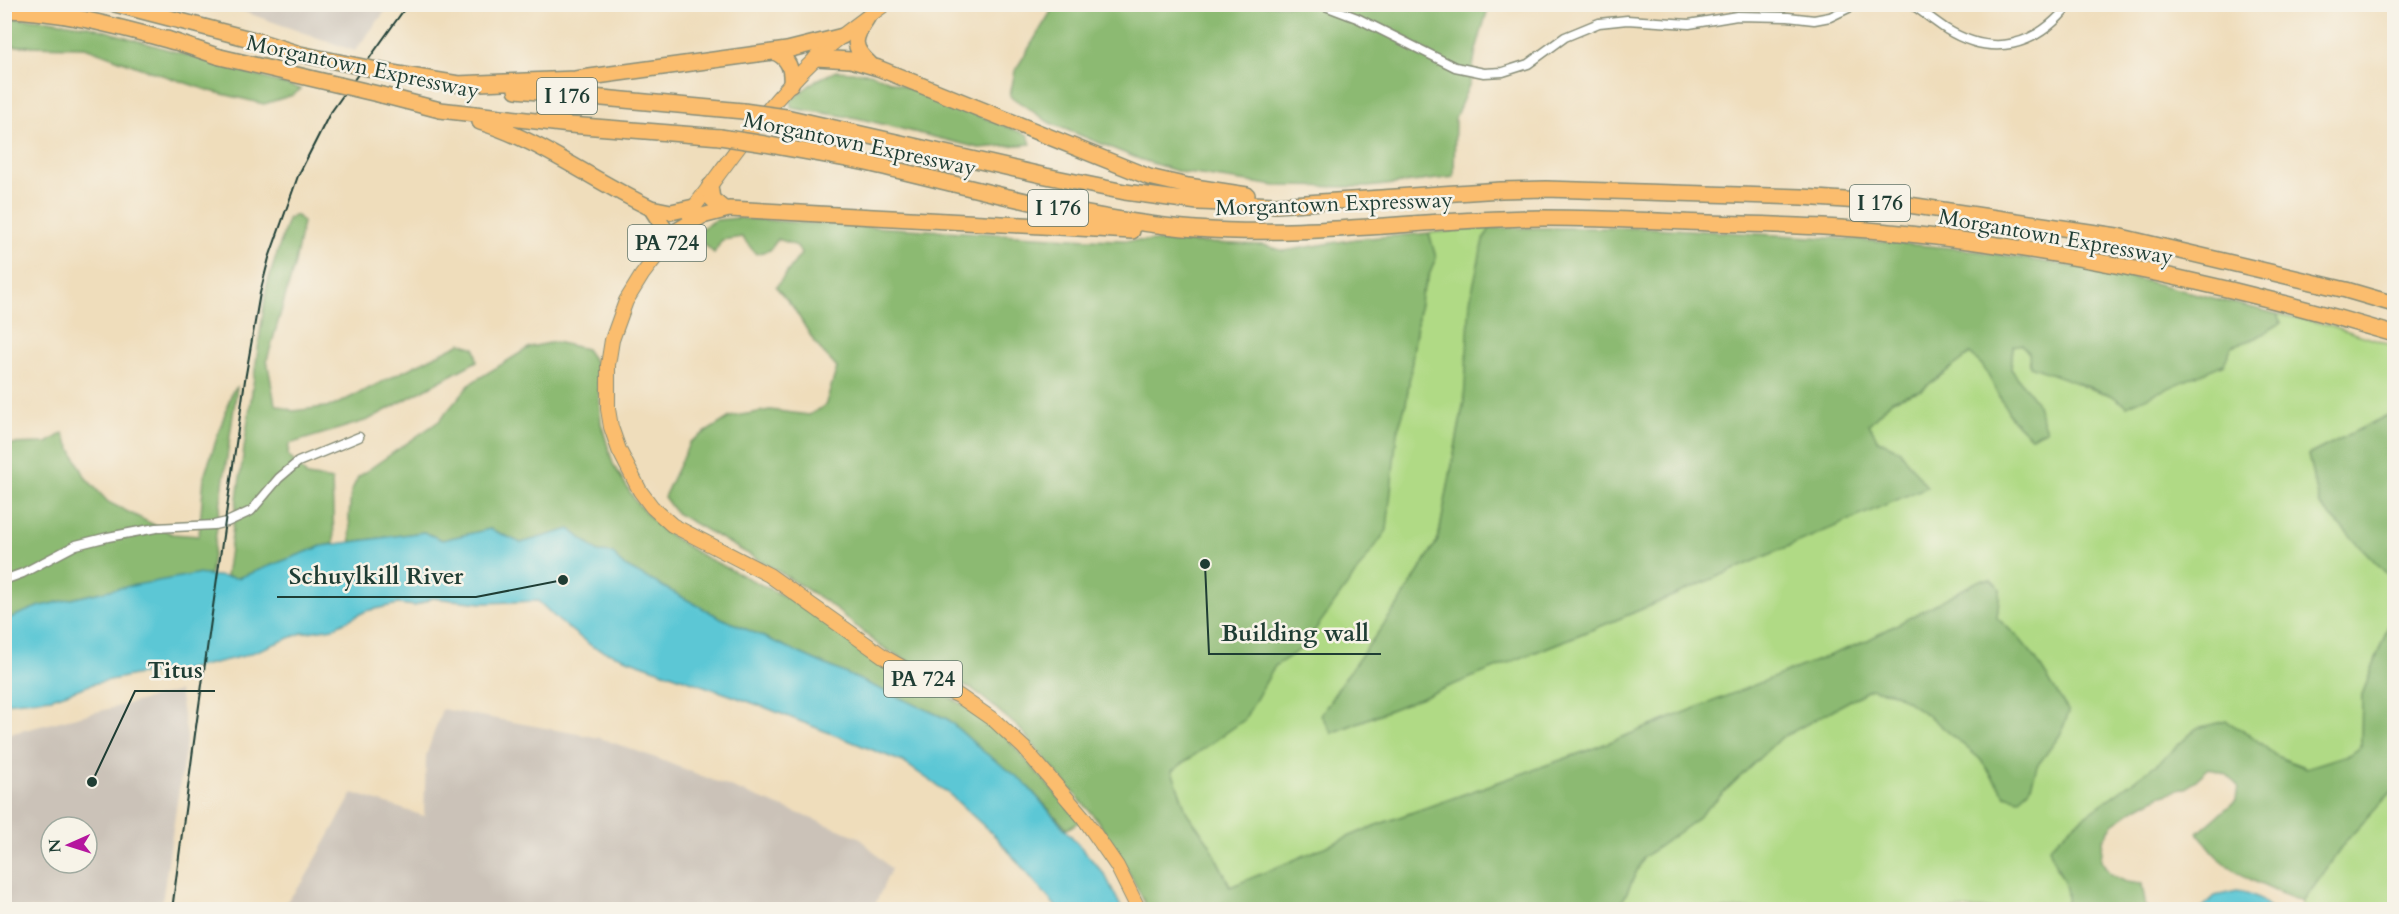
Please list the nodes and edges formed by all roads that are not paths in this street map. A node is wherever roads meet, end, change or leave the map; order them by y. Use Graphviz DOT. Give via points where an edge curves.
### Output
graph roads {
  1 [pos="68,4"];
  2 [pos="115,4"];
  3 [pos="133,4"];
  4 [pos="885,4"];
  5 [pos="1320,4"];
  6 [pos="1857,4"];
  7 [pos="1911,4"];
  8 [pos="2070,4"];
  9 [pos="4,10"];
  10 [pos="867,18"];
  11 [pos="202,28"];
  12 [pos="843,36"];
  13 [pos="175,42"];
  14 [pos="774,52"];
  15 [pos="816,58"];
  16 [pos="870,65"];
  17 [pos="456,84"];
  18 [pos="791,84"];
  19 [pos="440,110"];
  20 [pos="710,186"];
  21 [pos="1355,199"];
  22 [pos="694,207"];
  23 [pos="651,208"];
  24 [pos="725,210"];
  25 [pos="1357,229"];
  26 [pos="670,238"];
  27 [pos="2394,304"];
  28 [pos="2394,334"];
  29 [pos="359,437"];
  30 [pos="4,580"];
  31 [pos="1139,909"];
  1 -- 13 [label="highway"];
  2 -- 11 [label="highway"];
  3 -- 11 [label="highway"];
  4 -- 10 [label="main road, PA 724"];
  5 -- 6 [label="street" via="1455,67 1484,74 1528,64 1565,37 1599,23 1628,20 1689,24 1737,16 1814,20"];
  7 -- 8 [label="street" via="1959,36 2001,46 2035,35"];
  9 -- 13 [label="highway" via="91,20"];
  10 -- 12 [label="main road, PA 724"];
  10 -- 16 [label="highway" via="857,33 856,44 861,57"];
  11 -- 17 [label="highway, Morgantown Expressway / I 176, bridge" via="300,54"];
  12 -- 14 [label="highway"];
  12 -- 15 [label="main road, PA 724"];
  13 -- 19 [label="highway, Morgantown Expressway / I 176, bridge" via="220,57"];
  14 -- 17 [label="highway" via="575,79"];
  14 -- 18 [label="highway" via="789,63"];
  15 -- 16 [label="highway" via="842,58"];
  15 -- 18 [label="main road, PA 724"];
  16 -- 21 [label="highway" via="1149,177 1243,195"];
  17 -- 21 [label="highway, Morgantown Expressway / I 176, bridge" via="786,117 1125,192 1198,202 1276,205"];
  18 -- 20 [label="main road, PA 724"];
  19 -- 23 [label="highway" via="507,130"];
  19 -- 25 [label="highway, Morgantown Expressway / I 176, bridge" via="765,144 1120,220 1210,229"];
  20 -- 22 [label="main road, PA 724"];
  20 -- 24 [label="highway" via="712,199"];
  21 -- 27 [label="highway, Morgantown Expressway / I 176" via="1546,189 1902,204 2116,236"];
  22 -- 23 [label="highway" via="671,212"];
  22 -- 26 [label="main road, PA 724"];
  23 -- 26 [label="highway"];
  24 -- 25 [label="highway" via="1252,237"];
  24 -- 26 [label="highway" via="702,216"];
  25 -- 28 [label="highway, Morgantown Expressway / I 176" via="1546,218 1899,233 2111,264 2338,317"];
  26 -- 31 [label="main road, PA 724" via="642,275 620,314 608,365 611,427 640,491 672,525 769,574 886,658 959,696 995,721 1024,748 1083,817 1117,866"];
  29 -- 30 [label="street" via="297,462 251,511 227,522 156,528 102,538 76,545"];
}
